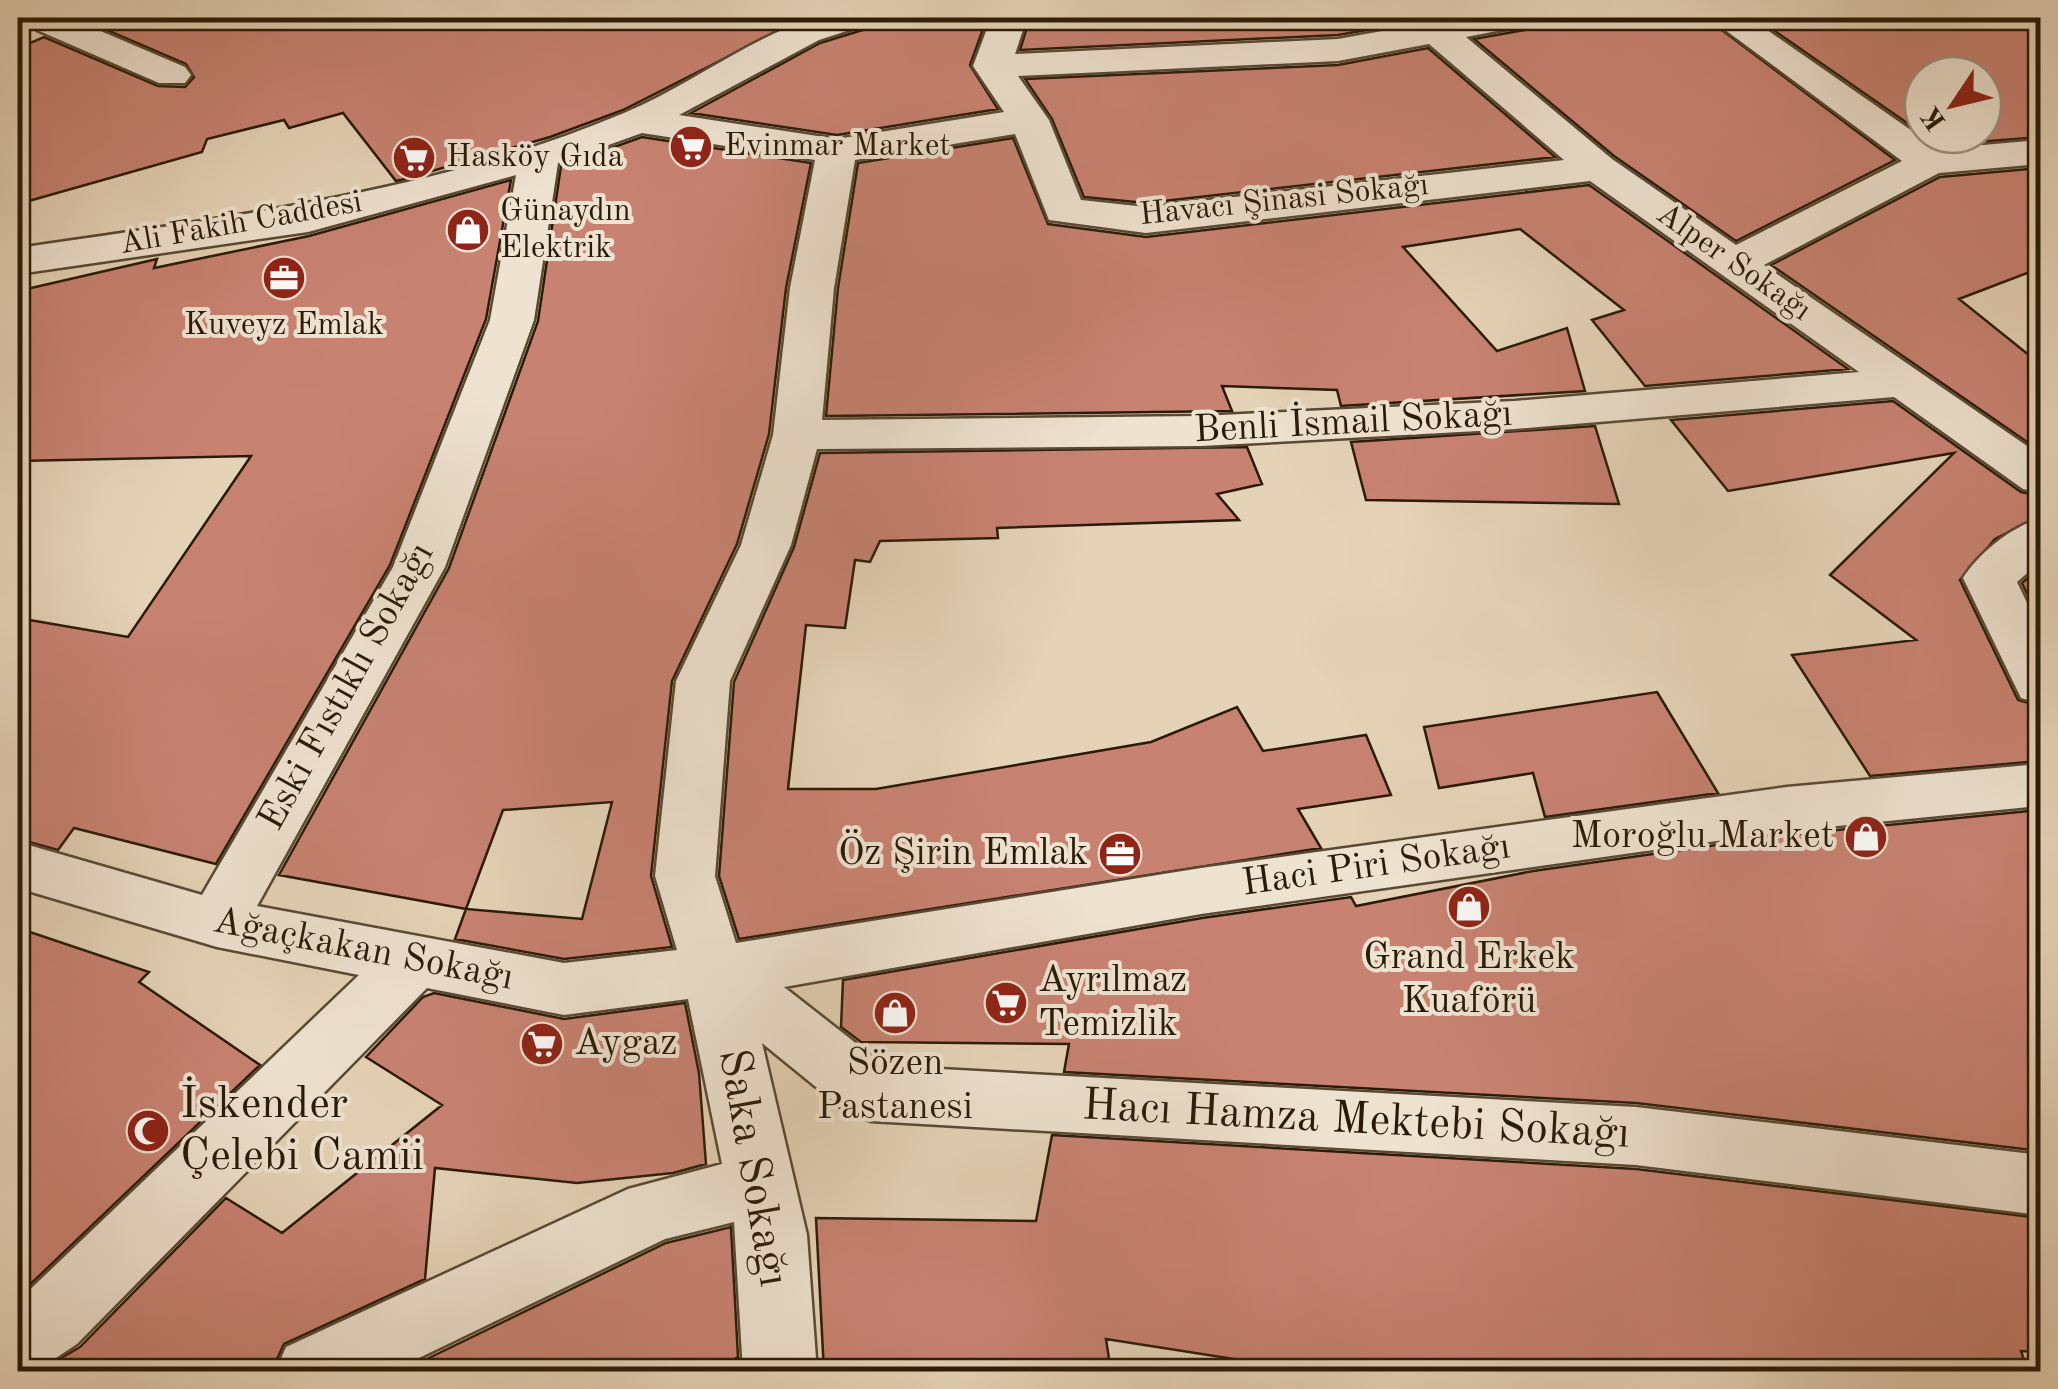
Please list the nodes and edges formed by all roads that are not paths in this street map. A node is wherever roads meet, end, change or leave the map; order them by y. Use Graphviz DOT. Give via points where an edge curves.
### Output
graph roads {
  1 [pos="849,18"];
  2 [pos="1009,18"];
  3 [pos="1510,18"];
  4 [pos="1728,18"];
  5 [pos="795,24"];
  6 [pos="42,25"];
  7 [pos="1437,32"];
  8 [pos="992,66"];
  9 [pos="172,75"];
  10 [pos="1029,120"];
  11 [pos="639,121"];
  12 [pos="836,151"];
  13 [pos="2040,152"];
  14 [pos="540,156"];
  15 [pos="1930,162"];
  16 [pos="1598,168"];
  17 [pos="18,261"];
  18 [pos="1731,265"];
  19 [pos="1908,382"];
  20 [pos="797,435"];
  21 [pos="2040,478"];
  22 [pos="2040,535"];
  23 [pos="2040,684"];
  24 [pos="2040,785"];
  25 [pos="18,865"];
  26 [pos="217,923"];
  27 [pos="412,963"];
  28 [pos="714,967"];
  29 [pos="761,1185"];
  30 [pos="2040,1185"];
  31 [pos="18,1342"];
  32 [pos="312,1372"];
  33 [pos="780,1372"];
  1 -- 5 [label="street, Ali Fakih Caddesi"];
  2 -- 8 [label="street"];
  3 -- 7 [label="street"];
  4 -- 15 [label="street"];
  5 -- 11 [label="street, Ali Fakih Caddesi"];
  6 -- 9 [label="street"];
  7 -- 8 [label="street" via="1338,50"];
  7 -- 16 [label="street, Alper Sokağı"];
  8 -- 10 [label="street, Havacı Şinasi Sokağı"];
  10 -- 12 [label="street"];
  10 -- 16 [label="street, Havacı Şinasi Sokağı" via="1064,211 1146,220"];
  11 -- 12 [label="street"];
  11 -- 14 [label="street, Ali Fakih Caddesi"];
  12 -- 20 [label="street, Saka Sokağı" via="812,288"];
  13 -- 15 [label="street"];
  14 -- 17 [label="street, Ali Fakih Caddesi" via="308,219"];
  14 -- 26 [label="street, Eski Fıstıklı Sokağı" via="512,320 419,567"];
  15 -- 18 [label="street"];
  16 -- 18 [label="street, Alper Sokağı"];
  18 -- 19 [label="street, Alper Sokağı"];
  19 -- 20 [label="street, Benli İsmail Sokağı" via="1516,415 1201,431"];
  19 -- 21 [label="street, Alper Sokağı"];
  20 -- 28 [label="street, Saka Sokağı" via="766,545 704,680 685,876"];
  22 -- 23 [label="street" via="1988,578"];
  24 -- 28 [label="street, Haci Piri Sokağı" via="1768,812 1201,890 808,959"];
  25 -- 26 [label="street, Ağaçkakan Sokağı"];
  26 -- 27 [label="street, Ağaçkakan Sokağı"];
  27 -- 28 [label="street, Ağaçkakan Sokağı" via="564,988"];
  27 -- 31 [label="street" via="51,1320"];
  28 -- 29 [label="street, Saka Sokağı"];
  28 -- 30 [label="street, Hacı Hamza Mektebi Sokağı" via="871,1093 1636,1136"];
  29 -- 32 [label="street" via="652,1210"];
  29 -- 33 [label="street, Saka Sokağı" via="772,1235"];
}
